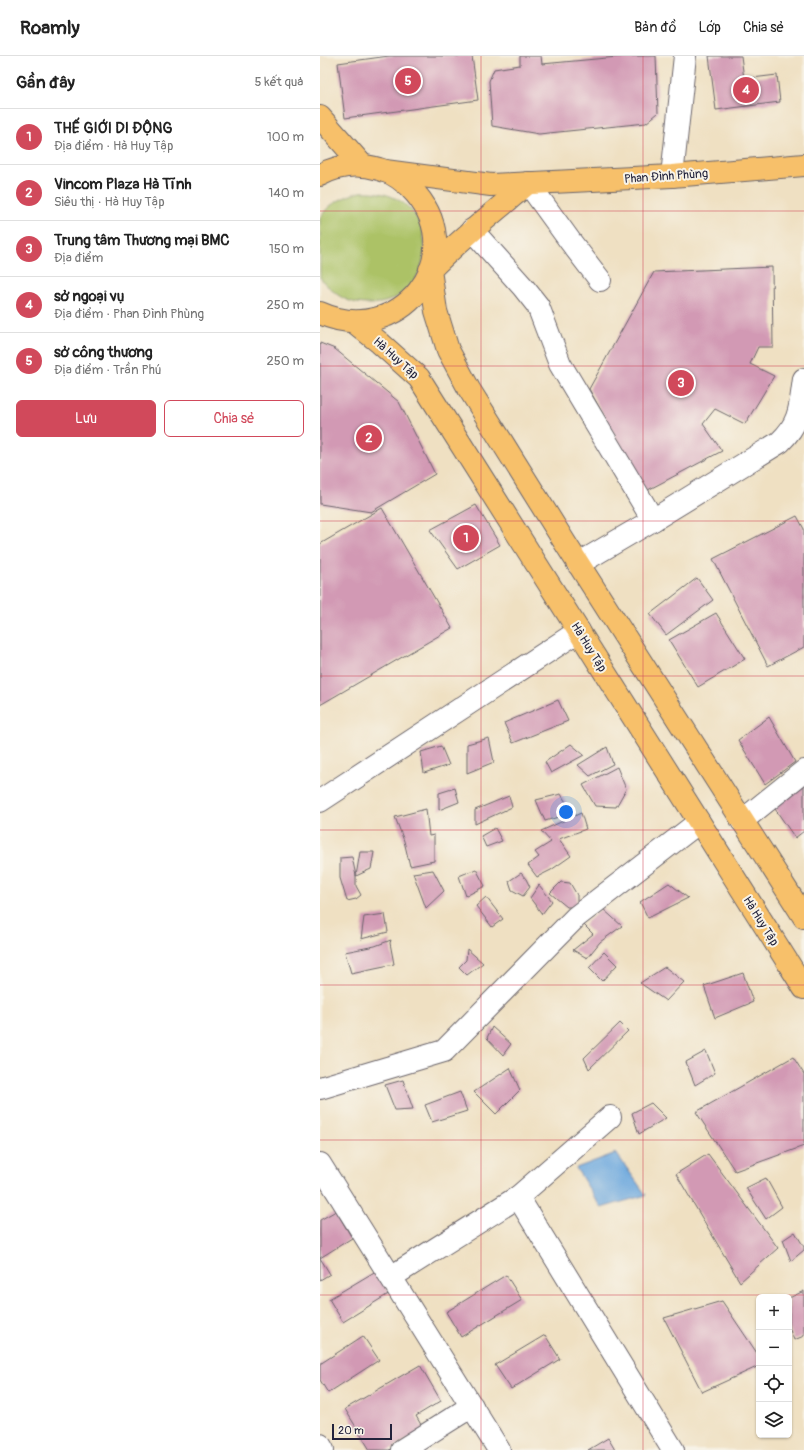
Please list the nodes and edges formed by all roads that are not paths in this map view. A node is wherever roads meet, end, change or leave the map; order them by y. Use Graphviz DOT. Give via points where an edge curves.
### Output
graph roads {
  1 [pos="685,56"];
  2 [pos="320,118"];
  3 [pos="804,165"];
  4 [pos="363,166"];
  5 [pos="385,171"];
  6 [pos="320,175"];
  7 [pos="672,176"];
  8 [pos="528,183"];
  9 [pos="472,230"];
  10 [pos="430,270"];
  11 [pos="600,280"];
  12 [pos="320,313"];
  13 [pos="354,322"];
  14 [pos="804,379"];
  15 [pos="653,520"];
  16 [pos="578,564"];
  17 [pos="579,631"];
  18 [pos="804,771"];
  19 [pos="320,801"];
  20 [pos="742,821"];
  21 [pos="699,822"];
  22 [pos="804,917"];
  23 [pos="804,988"];
  24 [pos="320,1088"];
  25 [pos="610,1117"];
  26 [pos="323,1175"];
  27 [pos="518,1197"];
  28 [pos="391,1277"];
  29 [pos="472,1406"];
  30 [pos="320,1445"];
  31 [pos="323,1450"];
  32 [pos="402,1450"];
  33 [pos="499,1450"];
  34 [pos="673,1450"];
  1 -- 7 [label="street"];
  2 -- 4 [label="main road"];
  3 -- 7 [label="main road, Phan Đình Phùng"];
  4 -- 5 [label="main road"];
  4 -- 6 [label="main road" via="338,168"];
  5 -- 8 [label="main road, Phan Đình Phùng" via="491,185"];
  5 -- 10 [label="main road" via="411,187 428,212 435,241"];
  7 -- 8 [label="main road, Phan Đình Phùng"];
  8 -- 9 [label="main road"];
  8 -- 11 [label="street"];
  9 -- 10 [label="main road"];
  9 -- 15 [label="street" via="538,306 560,364"];
  10 -- 13 [label="main road" via="416,295 406,304 382,318"];
  10 -- 16 [label="main road" via="436,311 448,350 469,390"];
  12 -- 13 [label="main road" via="341,321"];
  13 -- 17 [label="main road, Hà Huy Tập" via="419,378"];
  14 -- 15 [label="street" via="798,416 788,434 780,442"];
  15 -- 16 [label="street"];
  16 -- 20 [label="main road"];
  17 -- 19 [label="street"];
  17 -- 21 [label="main road, Hà Huy Tập"];
  18 -- 20 [label="street"];
  20 -- 22 [label="main road"];
  21 -- 23 [label="main road, Hà Huy Tập"];
  21 -- 24 [label="street" via="576,917 444,1052"];
  25 -- 27 [label="street"];
  26 -- 28 [label="street"];
  27 -- 28 [label="street"];
  27 -- 34 [label="street"];
  28 -- 29 [label="street"];
  29 -- 32 [label="street"];
  29 -- 33 [label="street"];
  30 -- 31 [label="street"];
}
